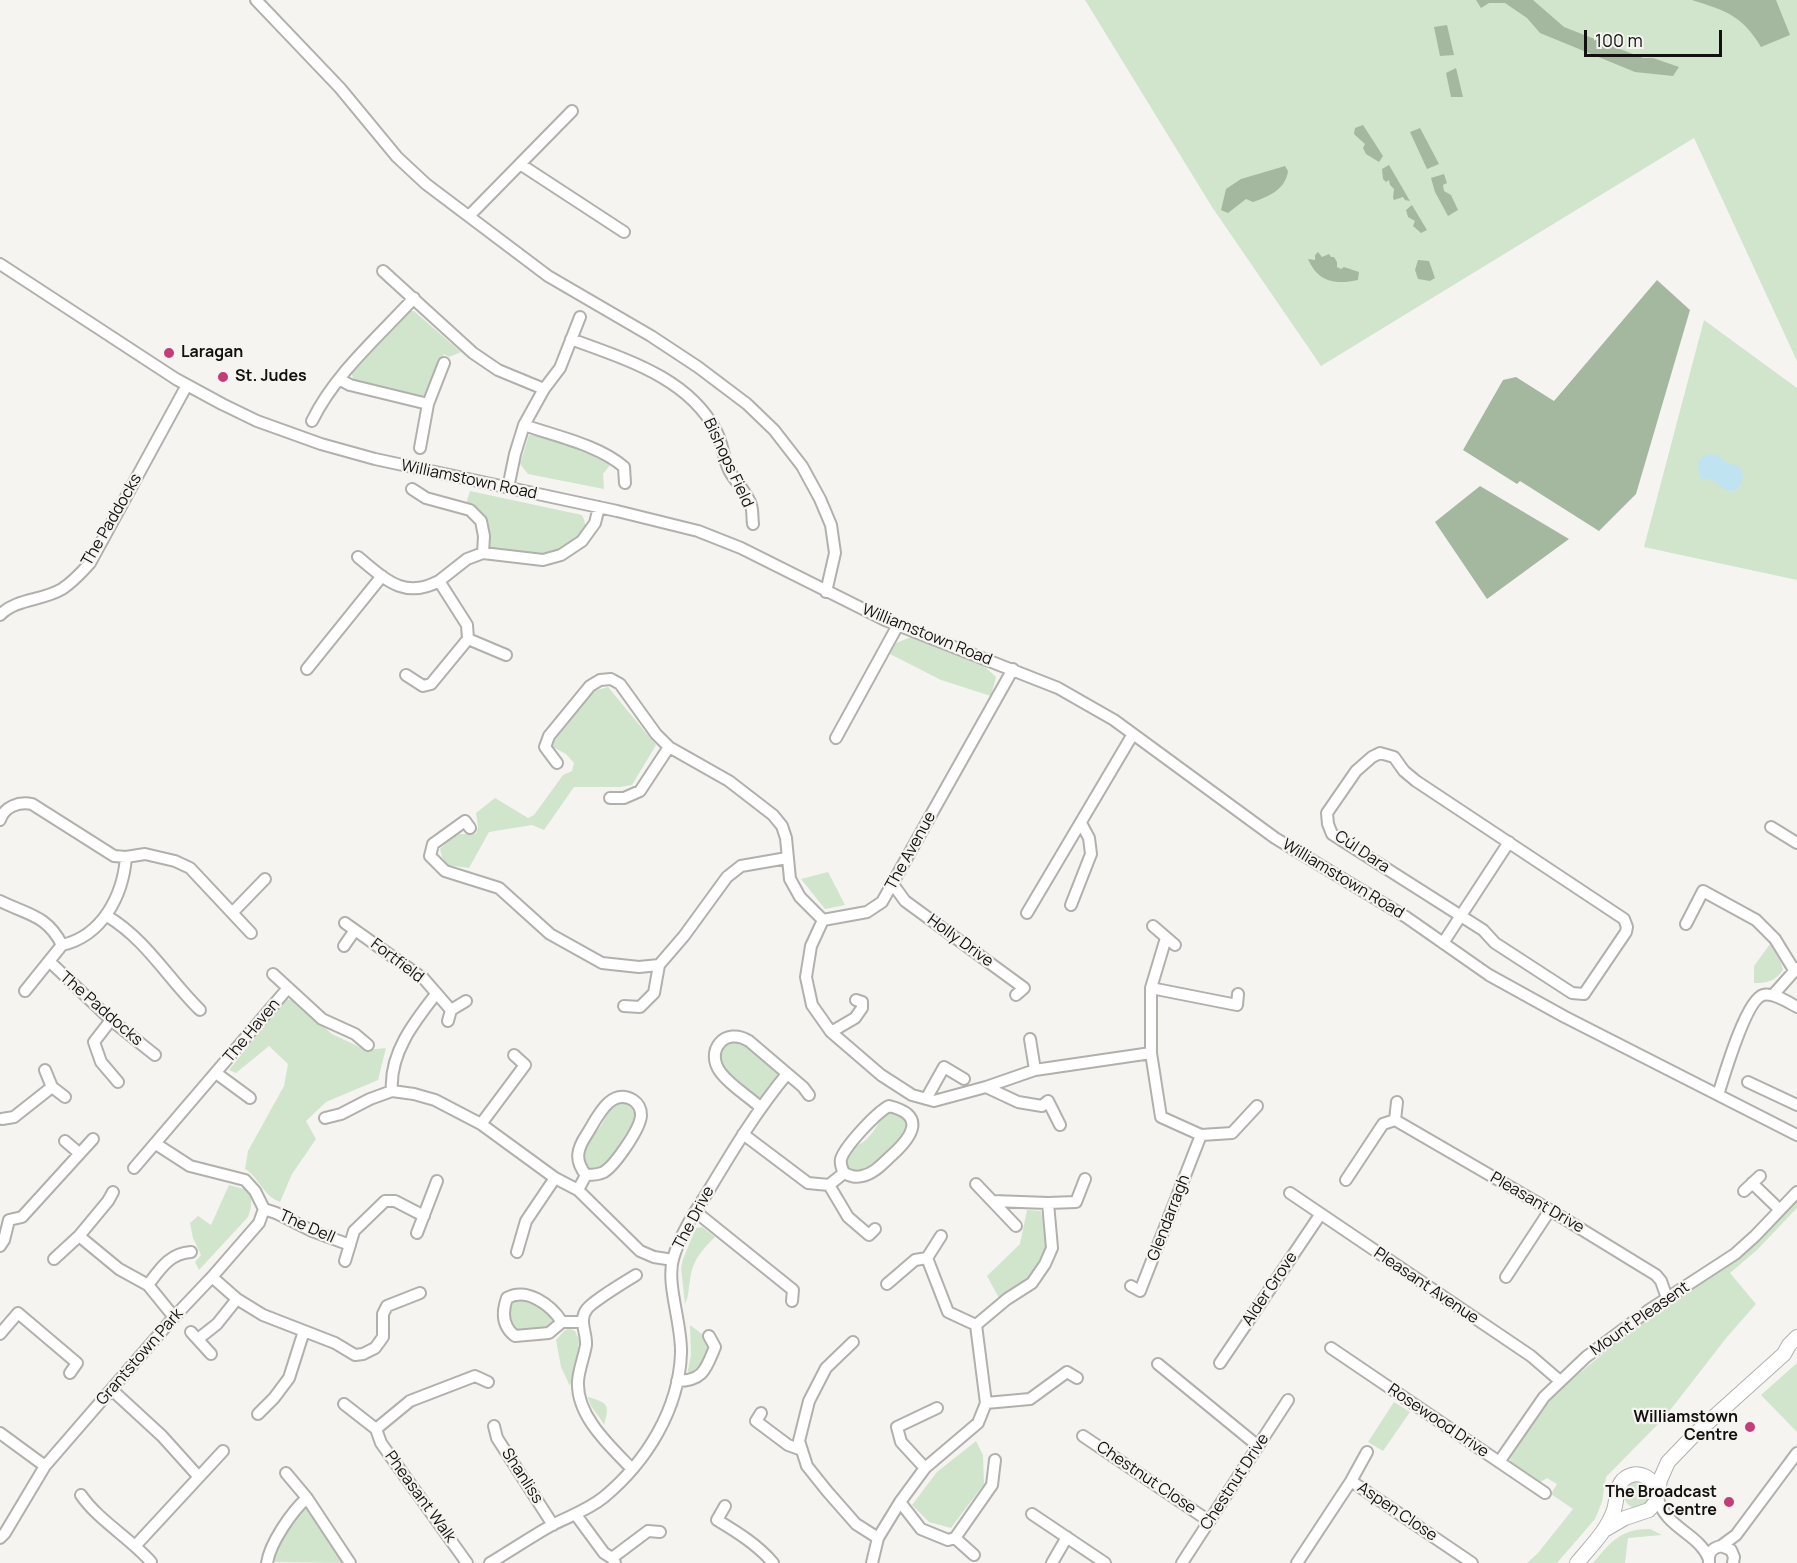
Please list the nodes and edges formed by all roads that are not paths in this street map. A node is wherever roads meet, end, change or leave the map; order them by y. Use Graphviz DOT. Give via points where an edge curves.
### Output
graph roads {
  1 [pos="256,0"];
  2 [pos="572,111"];
  3 [pos="520,164"];
  4 [pos="470,216"];
  5 [pos="624,232"];
  6 [pos="0,264"];
  7 [pos="383,271"];
  8 [pos="414,298"];
  9 [pos="580,317"];
  10 [pos="572,339"];
  11 [pos="444,363"];
  12 [pos="339,379"];
  13 [pos="188,385"];
  14 [pos="544,389"];
  15 [pos="428,404"];
  16 [pos="312,421"];
  17 [pos="524,425"];
  18 [pos="420,447"];
  19 [pos="625,483"];
  20 [pos="508,488"];
  21 [pos="412,489"];
  22 [pos="600,507"];
  23 [pos="753,524"];
  24 [pos="483,553"];
  25 [pos="358,557"];
  26 [pos="382,576"];
  27 [pos="439,581"];
  28 [pos="826,592"];
  29 [pos="0,615"];
  30 [pos="898,626"];
  31 [pos="468,639"];
  32 [pos="506,655"];
  33 [pos="307,669"];
  34 [pos="1013,669"];
  35 [pos="406,675"];
  36 [pos="1133,734"];
  37 [pos="836,738"];
  38 [pos="669,747"];
  39 [pos="556,763"];
  40 [pos="610,798"];
  41 [pos="0,817"];
  42 [pos="1081,823"];
  43 [pos="1771,827"];
  44 [pos="470,828"];
  45 [pos="1509,842"];
  46 [pos="1797,843"];
  47 [pos="126,857"];
  48 [pos="787,858"];
  49 [pos="265,879"];
  50 [pos="892,883"];
  51 [pos="0,901"];
  52 [pos="1071,905"];
  53 [pos="233,912"];
  54 [pos="1027,913"];
  55 [pos="107,916"];
  56 [pos="1460,916"];
  57 [pos="823,920"];
  58 [pos="345,923"];
  59 [pos="1686,924"];
  60 [pos="1153,926"];
  61 [pos="356,930"];
  62 [pos="251,933"];
  63 [pos="1443,943"];
  64 [pos="62,945"];
  65 [pos="344,946"];
  66 [pos="49,961"];
  67 [pos="659,964"];
  68 [pos="1796,969"];
  69 [pos="273,974"];
  70 [pos="288,988"];
  71 [pos="1151,988"];
  72 [pos="25,991"];
  73 [pos="436,994"];
  74 [pos="1238,994"];
  75 [pos="1016,995"];
  76 [pos="1773,995"];
  77 [pos="856,1000"];
  78 [pos="466,1001"];
  79 [pos="624,1006"];
  80 [pos="1797,1007"];
  81 [pos="200,1010"];
  82 [pos="111,1020"];
  83 [pos="831,1032"];
  84 [pos="1030,1039"];
  85 [pos="368,1045"];
  86 [pos="1151,1053"];
  87 [pos="155,1055"];
  88 [pos="514,1055"];
  89 [pos="45,1070"];
  90 [pos="1035,1070"];
  91 [pos="216,1073"];
  92 [pos="787,1074"];
  93 [pos="964,1079"];
  94 [pos="118,1082"];
  95 [pos="1748,1082"];
  96 [pos="52,1087"];
  97 [pos="986,1087"];
  98 [pos="392,1091"];
  99 [pos="809,1095"];
  100 [pos="1718,1095"];
  101 [pos="65,1097"];
  102 [pos="250,1098"];
  103 [pos="926,1099"];
  104 [pos="1397,1102"];
  105 [pos="1797,1105"];
  106 [pos="1257,1106"];
  107 [pos="760,1107"];
  108 [pos="325,1118"];
  109 [pos="1,1119"];
  110 [pos="1395,1120"];
  111 [pos="481,1124"];
  112 [pos="1060,1125"];
  113 [pos="743,1134"];
  114 [pos="1201,1135"];
  115 [pos="1797,1135"];
  116 [pos="93,1138"];
  117 [pos="65,1141"];
  118 [pos="156,1144"];
  119 [pos="79,1153"];
  120 [pos="134,1168"];
  121 [pos="844,1173"];
  122 [pos="586,1175"];
  123 [pos="555,1178"];
  124 [pos="1084,1179"];
  125 [pos="1346,1180"];
  126 [pos="437,1181"];
  127 [pos="976,1184"];
  128 [pos="1752,1184"];
  129 [pos="829,1185"];
  130 [pos="578,1190"];
  131 [pos="113,1192"];
  132 [pos="1797,1192"];
  133 [pos="1290,1193"];
  134 [pos="993,1200"];
  135 [pos="1048,1203"];
  136 [pos="264,1209"];
  137 [pos="1550,1210"];
  138 [pos="1780,1210"];
  139 [pos="696,1212"];
  140 [pos="1320,1215"];
  141 [pos="5,1216"];
  142 [pos="424,1216"];
  143 [pos="1016,1226"];
  144 [pos="875,1229"];
  145 [pos="417,1233"];
  146 [pos="79,1236"];
  147 [pos="941,1236"];
  148 [pos="350,1245"];
  149 [pos="0,1246"];
  150 [pos="191,1252"];
  151 [pos="517,1252"];
  152 [pos="927,1258"];
  153 [pos="54,1259"];
  154 [pos="673,1260"];
  155 [pos="345,1261"];
  156 [pos="636,1275"];
  157 [pos="212,1277"];
  158 [pos="1506,1277"];
  159 [pos="887,1284"];
  160 [pos="147,1285"];
  161 [pos="1131,1286"];
  162 [pos="804,1288"];
  163 [pos="420,1293"];
  164 [pos="1667,1298"];
  165 [pos="237,1299"];
  166 [pos="174,1317"];
  167 [pos="562,1322"];
  168 [pos="582,1323"];
  169 [pos="976,1326"];
  170 [pos="304,1331"];
  171 [pos="0,1334"];
  172 [pos="709,1336"];
  173 [pos="1797,1337"];
  174 [pos="726,1341"];
  175 [pos="853,1342"];
  176 [pos="715,1347"];
  177 [pos="1331,1348"];
  178 [pos="1790,1351"];
  179 [pos="211,1354"];
  180 [pos="1220,1363"];
  181 [pos="1158,1364"];
  182 [pos="70,1373"];
  183 [pos="1077,1378"];
  184 [pos="677,1381"];
  185 [pos="1560,1381"];
  186 [pos="488,1382"];
  187 [pos="112,1390"];
  188 [pos="1288,1401"];
  189 [pos="986,1403"];
  190 [pos="344,1404"];
  191 [pos="937,1408"];
  192 [pos="761,1413"];
  193 [pos="258,1414"];
  194 [pos="494,1426"];
  195 [pos="376,1429"];
  196 [pos="0,1433"];
  197 [pos="1083,1436"];
  198 [pos="1258,1446"];
  199 [pos="802,1450"];
  200 [pos="223,1451"];
  201 [pos="1367,1452"];
  202 [pos="1797,1453"];
  203 [pos="995,1460"];
  204 [pos="1499,1462"];
  205 [pos="1668,1462"];
  206 [pos="45,1466"];
  207 [pos="925,1468"];
  208 [pos="632,1469"];
  209 [pos="286,1473"];
  210 [pos="1634,1474"];
  211 [pos="198,1476"];
  212 [pos="1351,1481"];
  213 [pos="1545,1493"];
  214 [pos="81,1495"];
  215 [pos="1617,1495"];
  216 [pos="1657,1495"];
  217 [pos="307,1498"];
  218 [pos="900,1502"];
  219 [pos="725,1506"];
  220 [pos="1032,1514"];
  221 [pos="1642,1514"];
  222 [pos="576,1515"];
  223 [pos="647,1519"];
  224 [pos="1209,1521"];
  225 [pos="1671,1522"];
  226 [pos="554,1525"];
  227 [pos="1606,1528"];
  228 [pos="648,1531"];
  229 [pos="660,1532"];
  230 [pos="1736,1535"];
  231 [pos="1067,1537"];
  232 [pos="0,1538"];
  233 [pos="878,1538"];
  234 [pos="955,1538"];
  235 [pos="1698,1543"];
  236 [pos="136,1545"];
  237 [pos="1719,1546"];
  238 [pos="974,1555"];
  239 [pos="1734,1559"];
  240 [pos="614,1561"];
  241 [pos="1709,1561"];
  242 [pos="151,1562"];
  243 [pos="267,1563"];
  244 [pos="350,1563"];
  245 [pos="467,1563"];
  246 [pos="490,1563"];
  247 [pos="773,1563"];
  248 [pos="872,1563"];
  249 [pos="1052,1563"];
  250 [pos="1106,1563"];
  251 [pos="1182,1563"];
  252 [pos="1297,1563"];
  253 [pos="1472,1563"];
  254 [pos="1576,1563"];
  1 -- 4 [label="street" via="340,88 405,165"];
  2 -- 3 [label="street"];
  3 -- 4 [label="street"];
  3 -- 5 [label="street"];
  4 -- 28 [label="street" via="548,276 689,361 767,423 802,466 831,525 836,553"];
  6 -- 13 [label="street, Williamstown Road"];
  7 -- 8 [label="street"];
  8 -- 12 [label="street"];
  8 -- 14 [label="street" via="472,353 498,370"];
  9 -- 10 [label="street"];
  10 -- 14 [label="street" via="560,368"];
  10 -- 23 [label="street, Bishops Field" via="675,384 700,407 717,431 729,470 751,505"];
  11 -- 15 [label="street"];
  12 -- 15 [label="street"];
  12 -- 16 [label="street"];
  13 -- 20 [label="street, Williamstown Road" via="246,416 315,442"];
  13 -- 29 [label="street, The Paddocks" via="90,562 77,578 61,590 18,603"];
  14 -- 17 [label="street"];
  15 -- 18 [label="street"];
  17 -- 19 [label="street" via="615,458 624,467"];
  17 -- 20 [label="street"];
  20 -- 22 [label="street, Williamstown Road"];
  21 -- 24 [label="street" via="426,498 470,510 481,521"];
  22 -- 24 [label="street" via="595,523 582,541 561,555 543,560"];
  22 -- 28 [label="street, Williamstown Road" via="715,537"];
  24 -- 27 [label="street"];
  25 -- 26 [label="street"];
  26 -- 27 [label="street" via="410,589"];
  26 -- 33 [label="street"];
  27 -- 31 [label="street" via="467,625"];
  28 -- 30 [label="street, Williamstown Road"];
  30 -- 34 [label="street, Williamstown Road"];
  30 -- 37 [label="street"];
  31 -- 32 [label="street"];
  31 -- 35 [label="street" via="431,684 423,686"];
  34 -- 36 [label="street, Williamstown Road" via="1078,698"];
  34 -- 50 [label="street, The Avenue"];
  36 -- 42 [label="street"];
  36 -- 63 [label="street, Williamstown Road" via="1275,838"];
  38 -- 39 [label="street" via="620,684 611,679 600,680 590,686 549,736 546,747"];
  38 -- 40 [label="street" via="640,791 624,798"];
  38 -- 48 [label="street" via="729,781 773,815 782,825"];
  41 -- 47 [label="street" via="14,805 32,804 101,849"];
  42 -- 52 [label="street" via="1089,838 1091,854"];
  42 -- 54 [label="street"];
  43 -- 46 [label="street"];
  44 -- 67 [label="street" via="465,820 433,844 430,856 445,871 499,888 550,934 602,963 639,968"];
  45 -- 56 [label="street"];
  45 -- 56 [label="street, Cúl Dara" via="1624,919 1626,932 1594,981 1584,994 1572,993 1495,944 1484,930"];
  45 -- 56 [label="street, Cúl Dara" via="1416,781 1387,753 1380,753 1356,771 1327,813 1332,834"];
  47 -- 53 [label="street" via="153,855 190,868"];
  47 -- 55 [label="street, The Paddocks" via="121,884"];
  48 -- 57 [label="street" via="790,879 800,897"];
  48 -- 67 [label="street" via="741,866 727,877"];
  49 -- 53 [label="street"];
  50 -- 57 [label="street, The Avenue" via="882,902 867,912"];
  50 -- 75 [label="street, Holly Drive" via="905,901 1024,988"];
  51 -- 64 [label="street, The Paddocks" via="46,923"];
  53 -- 62 [label="street"];
  55 -- 64 [label="street, The Paddocks" via="72,943"];
  55 -- 81 [label="street" via="152,953"];
  56 -- 63 [label="street"];
  57 -- 83 [label="street" via="811,946 806,977 812,1005"];
  58 -- 61 [label="street, Fortfield"];
  59 -- 68 [label="street" via="1702,891 1756,920"];
  60 -- 71 [label="street" via="1170,941"];
  61 -- 65 [label="street, Fortfield"];
  61 -- 73 [label="street, Fortfield" via="424,979"];
  63 -- 100 [label="street, Williamstown Road" via="1537,1003"];
  64 -- 66 [label="street, The Paddocks"];
  66 -- 72 [label="street, The Paddocks"];
  66 -- 82 [label="street, The Paddocks"];
  67 -- 79 [label="street" via="654,993 640,1007"];
  68 -- 76 [label="street"];
  69 -- 70 [label="street, The Haven"];
  70 -- 85 [label="street, The Haven" via="322,1019"];
  70 -- 91 [label="street, The Haven"];
  71 -- 74 [label="street" via="1237,1005"];
  71 -- 86 [label="street"];
  73 -- 78 [label="street, Fortfield" via="450,1015"];
  73 -- 98 [label="street, Fortfield" via="408,1029 391,1075"];
  76 -- 80 [label="street"];
  76 -- 100 [label="street" via="1760,995 1755,1001 1743,1023"];
  77 -- 83 [label="street" via="862,1002 862,1008 855,1018"];
  82 -- 87 [label="street, The Paddocks"];
  82 -- 94 [label="street" via="94,1042 101,1062"];
  83 -- 103 [label="street" via="880,1075"];
  84 -- 90 [label="street"];
  86 -- 90 [label="street"];
  86 -- 114 [label="street" via="1161,1117"];
  88 -- 111 [label="street" via="525,1065"];
  89 -- 96 [label="street"];
  90 -- 97 [label="street"];
  91 -- 102 [label="street, The Haven"];
  91 -- 118 [label="street, The Haven"];
  92 -- 99 [label="street"];
  92 -- 107 [label="street, The Drive"];
  92 -- 107 [label="street" via="741,1036 732,1035 721,1041 714,1056 722,1073"];
  93 -- 103 [label="street" via="944,1067"];
  95 -- 105 [label="street"];
  96 -- 101 [label="street"];
  96 -- 109 [label="street" via="14,1117"];
  97 -- 103 [label="street" via="934,1101"];
  97 -- 112 [label="street" via="1018,1102 1042,1106 1048,1101"];
  98 -- 108 [label="street"];
  98 -- 111 [label="street" via="435,1100"];
  100 -- 115 [label="street, Williamstown Road"];
  104 -- 110 [label="street"];
  106 -- 114 [label="street" via="1232,1133"];
  107 -- 113 [label="street, The Drive"];
  110 -- 125 [label="street" via="1383,1124"];
  110 -- 137 [label="street, Pleasant Drive"];
  111 -- 123 [label="street"];
  113 -- 129 [label="street" via="808,1183"];
  113 -- 139 [label="street, The Drive"];
  114 -- 161 [label="street, Glendarragh" via="1140,1291"];
  116 -- 119 [label="street"];
  117 -- 119 [label="street"];
  118 -- 120 [label="street, The Haven"];
  118 -- 136 [label="street" via="190,1166 245,1180"];
  119 -- 141 [label="street" via="22,1217"];
  121 -- 121 [label="street" via="841,1160 847,1149 878,1111 889,1106 909,1115 913,1123 908,1141 873,1172 854,1177"];
  121 -- 129 [label="street"];
  122 -- 122 [label="street" via="577,1156 580,1144 606,1104 622,1096 632,1099 641,1111 639,1128 604,1172"];
  122 -- 130 [label="street"];
  123 -- 130 [label="street"];
  123 -- 151 [label="street" via="526,1221"];
  124 -- 135 [label="street" via="1076,1202"];
  126 -- 142 [label="street"];
  127 -- 134 [label="street"];
  128 -- 138 [label="street"];
  129 -- 144 [label="street" via="848,1217 869,1236"];
  130 -- 154 [label="street" via="640,1251"];
  131 -- 146 [label="street"];
  132 -- 138 [label="street, Mount Pleasent"];
  133 -- 140 [label="street, Pleasant Avenue"];
  134 -- 135 [label="street"];
  134 -- 143 [label="street"];
  135 -- 169 [label="street" via="1053,1248 1045,1264 1032,1283"];
  136 -- 148 [label="street, The Dell"];
  136 -- 157 [label="street, Grantstown Park" via="259,1223"];
  137 -- 158 [label="street"];
  137 -- 164 [label="street, Pleasant Drive" via="1656,1275"];
  138 -- 164 [label="street, Mount Pleasent" via="1735,1254"];
  139 -- 154 [label="street, The Drive"];
  139 -- 162 [label="street" via="792,1296"];
  140 -- 180 [label="street, Alder Grove"];
  140 -- 185 [label="street, Pleasant Avenue" via="1531,1356"];
  141 -- 149 [label="street"];
  142 -- 145 [label="street"];
  142 -- 148 [label="street, The Dell" via="395,1201 385,1201 354,1231"];
  146 -- 153 [label="street"];
  146 -- 160 [label="street" via="119,1269"];
  147 -- 152 [label="street"];
  148 -- 155 [label="street, The Dell"];
  150 -- 160 [label="street" via="179,1252 163,1264"];
  152 -- 159 [label="street" via="915,1260"];
  152 -- 169 [label="street" via="948,1312"];
  154 -- 184 [label="street, The Drive" via="671,1273 681,1337"];
  156 -- 168 [label="street" via="587,1309"];
  157 -- 165 [label="street"];
  157 -- 166 [label="street, Grantstown Park"];
  160 -- 166 [label="street"];
  163 -- 170 [label="street" via="387,1306 383,1337 375,1348 363,1354"];
  164 -- 185 [label="street, Mount Pleasent"];
  165 -- 170 [label="street" via="263,1315"];
  165 -- 179 [label="street" via="217,1324 195,1336"];
  166 -- 187 [label="street, Grantstown Park"];
  167 -- 167 [label="street" via="549,1333 515,1336 506,1327 507,1298 522,1294 546,1304"];
  167 -- 168 [label="street"];
  168 -- 208 [label="street" via="586,1344 578,1382 581,1399 604,1440"];
  169 -- 189 [label="street"];
  170 -- 193 [label="street" via="289,1378"];
  171 -- 182 [label="street" via="18,1313 77,1363"];
  172 -- 176 [label="street"];
  173 -- 178 [label="main road" via="1789,1345"];
  174 -- 176 [label="street"];
  175 -- 199 [label="street" via="826,1368 809,1401 800,1441"];
  176 -- 184 [label="street" via="703,1373 697,1378"];
  177 -- 204 [label="street, Rosewood Drive"];
  178 -- 205 [label="main road"];
  181 -- 198 [label="street"];
  183 -- 189 [label="street" via="1067,1372 1030,1399"];
  184 -- 208 [label="street, The Drive" via="653,1444"];
  185 -- 204 [label="street, Mount Pleasent" via="1531,1414"];
  186 -- 195 [label="street" via="475,1376 410,1401"];
  187 -- 206 [label="street, Grantstown Park"];
  187 -- 211 [label="street"];
  188 -- 198 [label="street, Chestnut Drive"];
  189 -- 207 [label="street" via="978,1423"];
  190 -- 195 [label="street, Pheasant Walk"];
  191 -- 207 [label="street" via="897,1427 900,1442"];
  192 -- 199 [label="street" via="756,1421 788,1445"];
  194 -- 226 [label="street, Shanliss" via="497,1438"];
  195 -- 245 [label="street, Pheasant Walk" via="381,1443"];
  196 -- 206 [label="street"];
  197 -- 224 [label="street, Chestnut Close"];
  198 -- 224 [label="street, Chestnut Drive"];
  199 -- 233 [label="street" via="807,1466 827,1491 856,1524"];
  200 -- 211 [label="street"];
  201 -- 212 [label="street"];
  202 -- 230 [label="street"];
  203 -- 234 [label="street" via="992,1485"];
  204 -- 213 [label="street, Rosewood Drive"];
  205 -- 210 [label="main road" via="1649,1472"];
  205 -- 216 [label="main road"];
  206 -- 232 [label="street, Grantstown Park"];
  207 -- 218 [label="street"];
  208 -- 222 [label="street, The Drive" via="603,1498"];
  209 -- 217 [label="street"];
  210 -- 215 [label="main road" via="1623,1480"];
  210 -- 216 [label="main road" via="1650,1479"];
  211 -- 236 [label="street"];
  212 -- 252 [label="street"];
  212 -- 253 [label="street, Aspen Close"];
  214 -- 236 [label="street" via="88,1506"];
  215 -- 221 [label="main road" via="1624,1509"];
  215 -- 227 [label="main road"];
  216 -- 221 [label="main road" via="1653,1506"];
  216 -- 225 [label="street"];
  217 -- 243 [label="street" via="296,1508 269,1552"];
  217 -- 244 [label="street"];
  218 -- 233 [label="street"];
  218 -- 234 [label="street" via="921,1529 948,1540"];
  219 -- 247 [label="street" via="717,1520 743,1536"];
  220 -- 231 [label="street"];
  221 -- 225 [label="street"];
  221 -- 227 [label="main road"];
  222 -- 226 [label="street, The Drive"];
  222 -- 240 [label="street"];
  223 -- 228 [label="street"];
  224 -- 251 [label="street, Chestnut Drive"];
  225 -- 235 [label="street"];
  226 -- 246 [label="street, The Drive"];
  227 -- 254 [label="main road"];
  228 -- 229 [label="street"];
  228 -- 240 [label="street"];
  230 -- 237 [label="street"];
  230 -- 239 [label="street"];
  231 -- 249 [label="street"];
  231 -- 250 [label="street"];
  233 -- 248 [label="street"];
  234 -- 238 [label="street"];
  235 -- 237 [label="street"];
  235 -- 241 [label="street"];
  236 -- 242 [label="street"];
  237 -- 239 [label="street" via="1728,1548"];
  237 -- 241 [label="street" via="1712,1551"];
}
